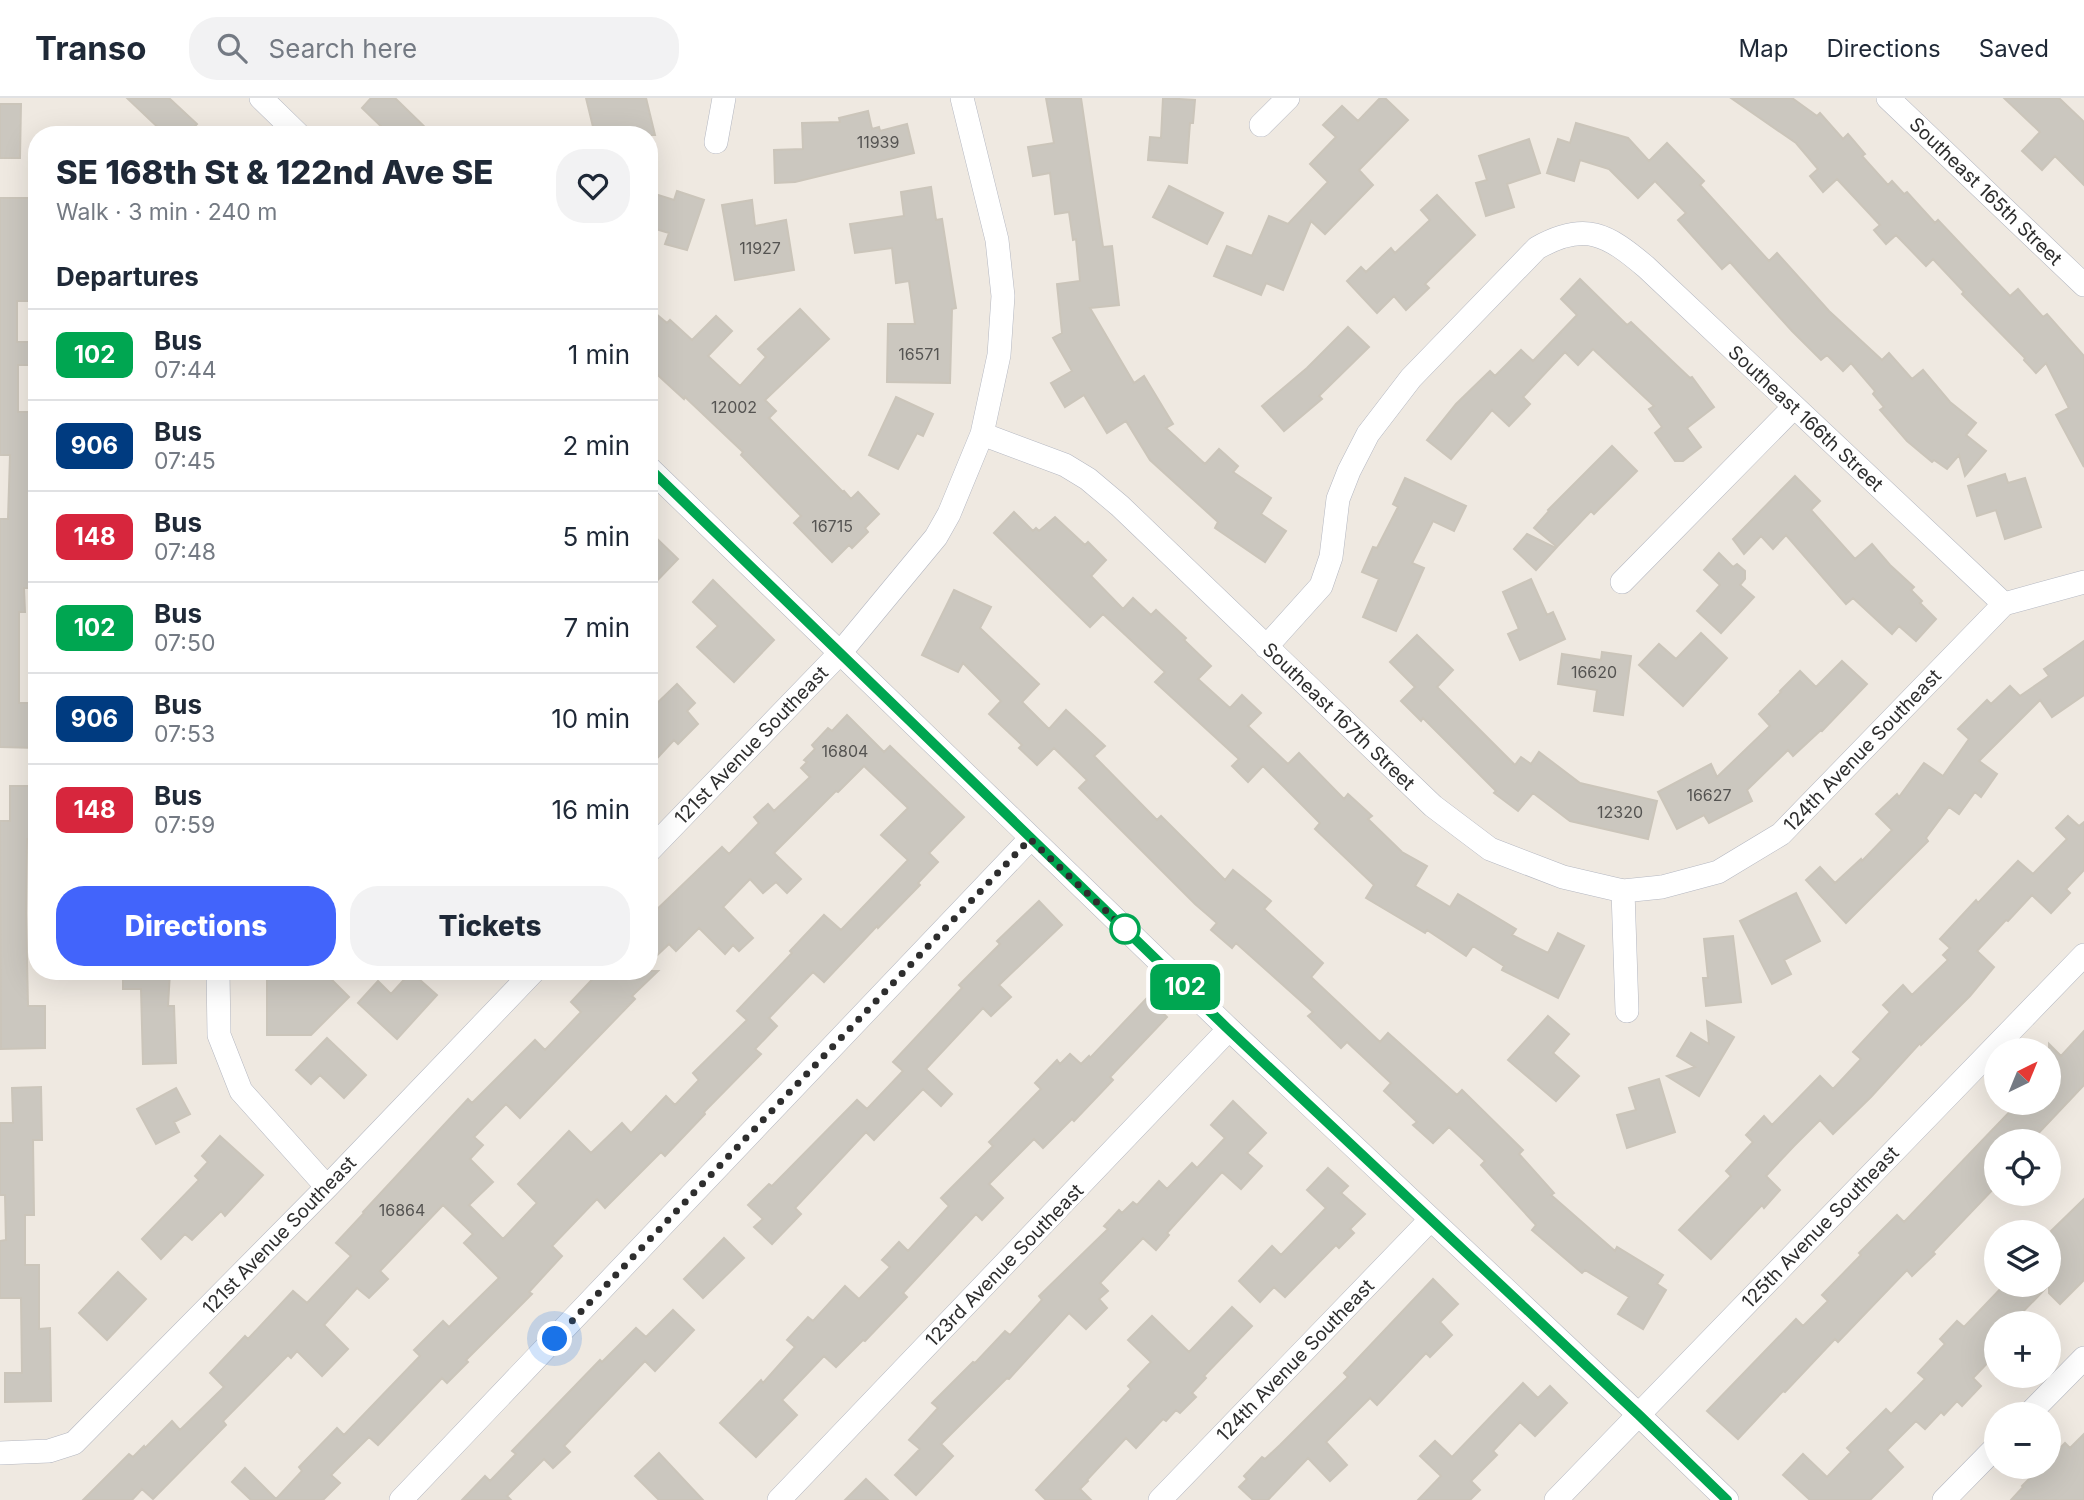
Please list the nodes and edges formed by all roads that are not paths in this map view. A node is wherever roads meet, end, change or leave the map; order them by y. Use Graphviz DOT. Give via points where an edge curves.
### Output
graph roads {
  1 [pos="261,98"];
  2 [pos="724,98"];
  3 [pos="962,98"];
  4 [pos="1289,98"];
  5 [pos="1888,98"];
  6 [pos="1261,125"];
  7 [pos="290,126"];
  8 [pos="716,142"];
  9 [pos="2084,285"];
  10 [pos="1794,407"];
  11 [pos="982,434"];
  12 [pos="658,477"];
  13 [pos="1622,582"];
  14 [pos="2084,582"];
  15 [pos="2004,604"];
  16 [pos="1266,647"];
  17 [pos="839,653"];
  18 [pos="1030,839"];
  19 [pos="658,842"];
  20 [pos="1623,891"];
  21 [pos="2084,955"];
  22 [pos="218,980"];
  23 [pos="525,980"];
  24 [pos="1627,1011"];
  25 [pos="1228,1029"];
  26 [pos="327,1187"];
  27 [pos="1430,1220"];
  28 [pos="2084,1358"];
  29 [pos="2041,1402"];
  30 [pos="1639,1415"];
  31 [pos="0,1453"];
  32 [pos="1984,1459"];
  33 [pos="401,1500"];
  34 [pos="779,1500"];
  35 [pos="1160,1500"];
  36 [pos="1556,1500"];
  37 [pos="1727,1500"];
  38 [pos="1944,1500"];
  1 -- 7 [label="street"];
  2 -- 8 [label="street"];
  3 -- 11 [label="street, 121st Avenue Southeast" via="997,240 1003,296 999,355"];
  4 -- 6 [label="street"];
  5 -- 9 [label="street, Southeast 165th Street"];
  10 -- 13 [label="street"];
  10 -- 15 [label="street, Southeast 166th Street"];
  10 -- 16 [label="street, Southeast 166th Street" via="1623,247 1605,237 1569,233 1553,239 1537,248 1412,378 1368,434 1338,499 1331,557 1321,586"];
  11 -- 16 [label="street, Southeast 167th Street" via="1065,465 1088,479"];
  11 -- 17 [label="street, 121st Avenue Southeast" via="936,537"];
  12 -- 17 [label="street"];
  14 -- 15 [label="street"];
  15 -- 20 [label="street, 124th Avenue Southeast" via="1781,834 1718,873"];
  16 -- 20 [label="street, Southeast 167th Street" via="1433,806 1490,849 1563,877"];
  17 -- 18 [label="street"];
  17 -- 19 [label="street, 121st Avenue Southeast"];
  18 -- 25 [label="street"];
  18 -- 33 [label="street"];
  20 -- 24 [label="street"];
  21 -- 30 [label="street, 125th Avenue Southeast"];
  22 -- 26 [label="street" via="219,1035 241,1091"];
  23 -- 26 [label="street, 121st Avenue Southeast"];
  25 -- 27 [label="street"];
  25 -- 34 [label="street, 123rd Avenue Southeast"];
  26 -- 31 [label="street, 121st Avenue Southeast" via="74,1443 49,1451"];
  27 -- 30 [label="street"];
  27 -- 35 [label="street, 124th Avenue Southeast"];
  28 -- 29 [label="street"];
  30 -- 36 [label="street, 125th Avenue Southeast"];
  30 -- 37 [label="street"];
  32 -- 38 [label="street"];
}
